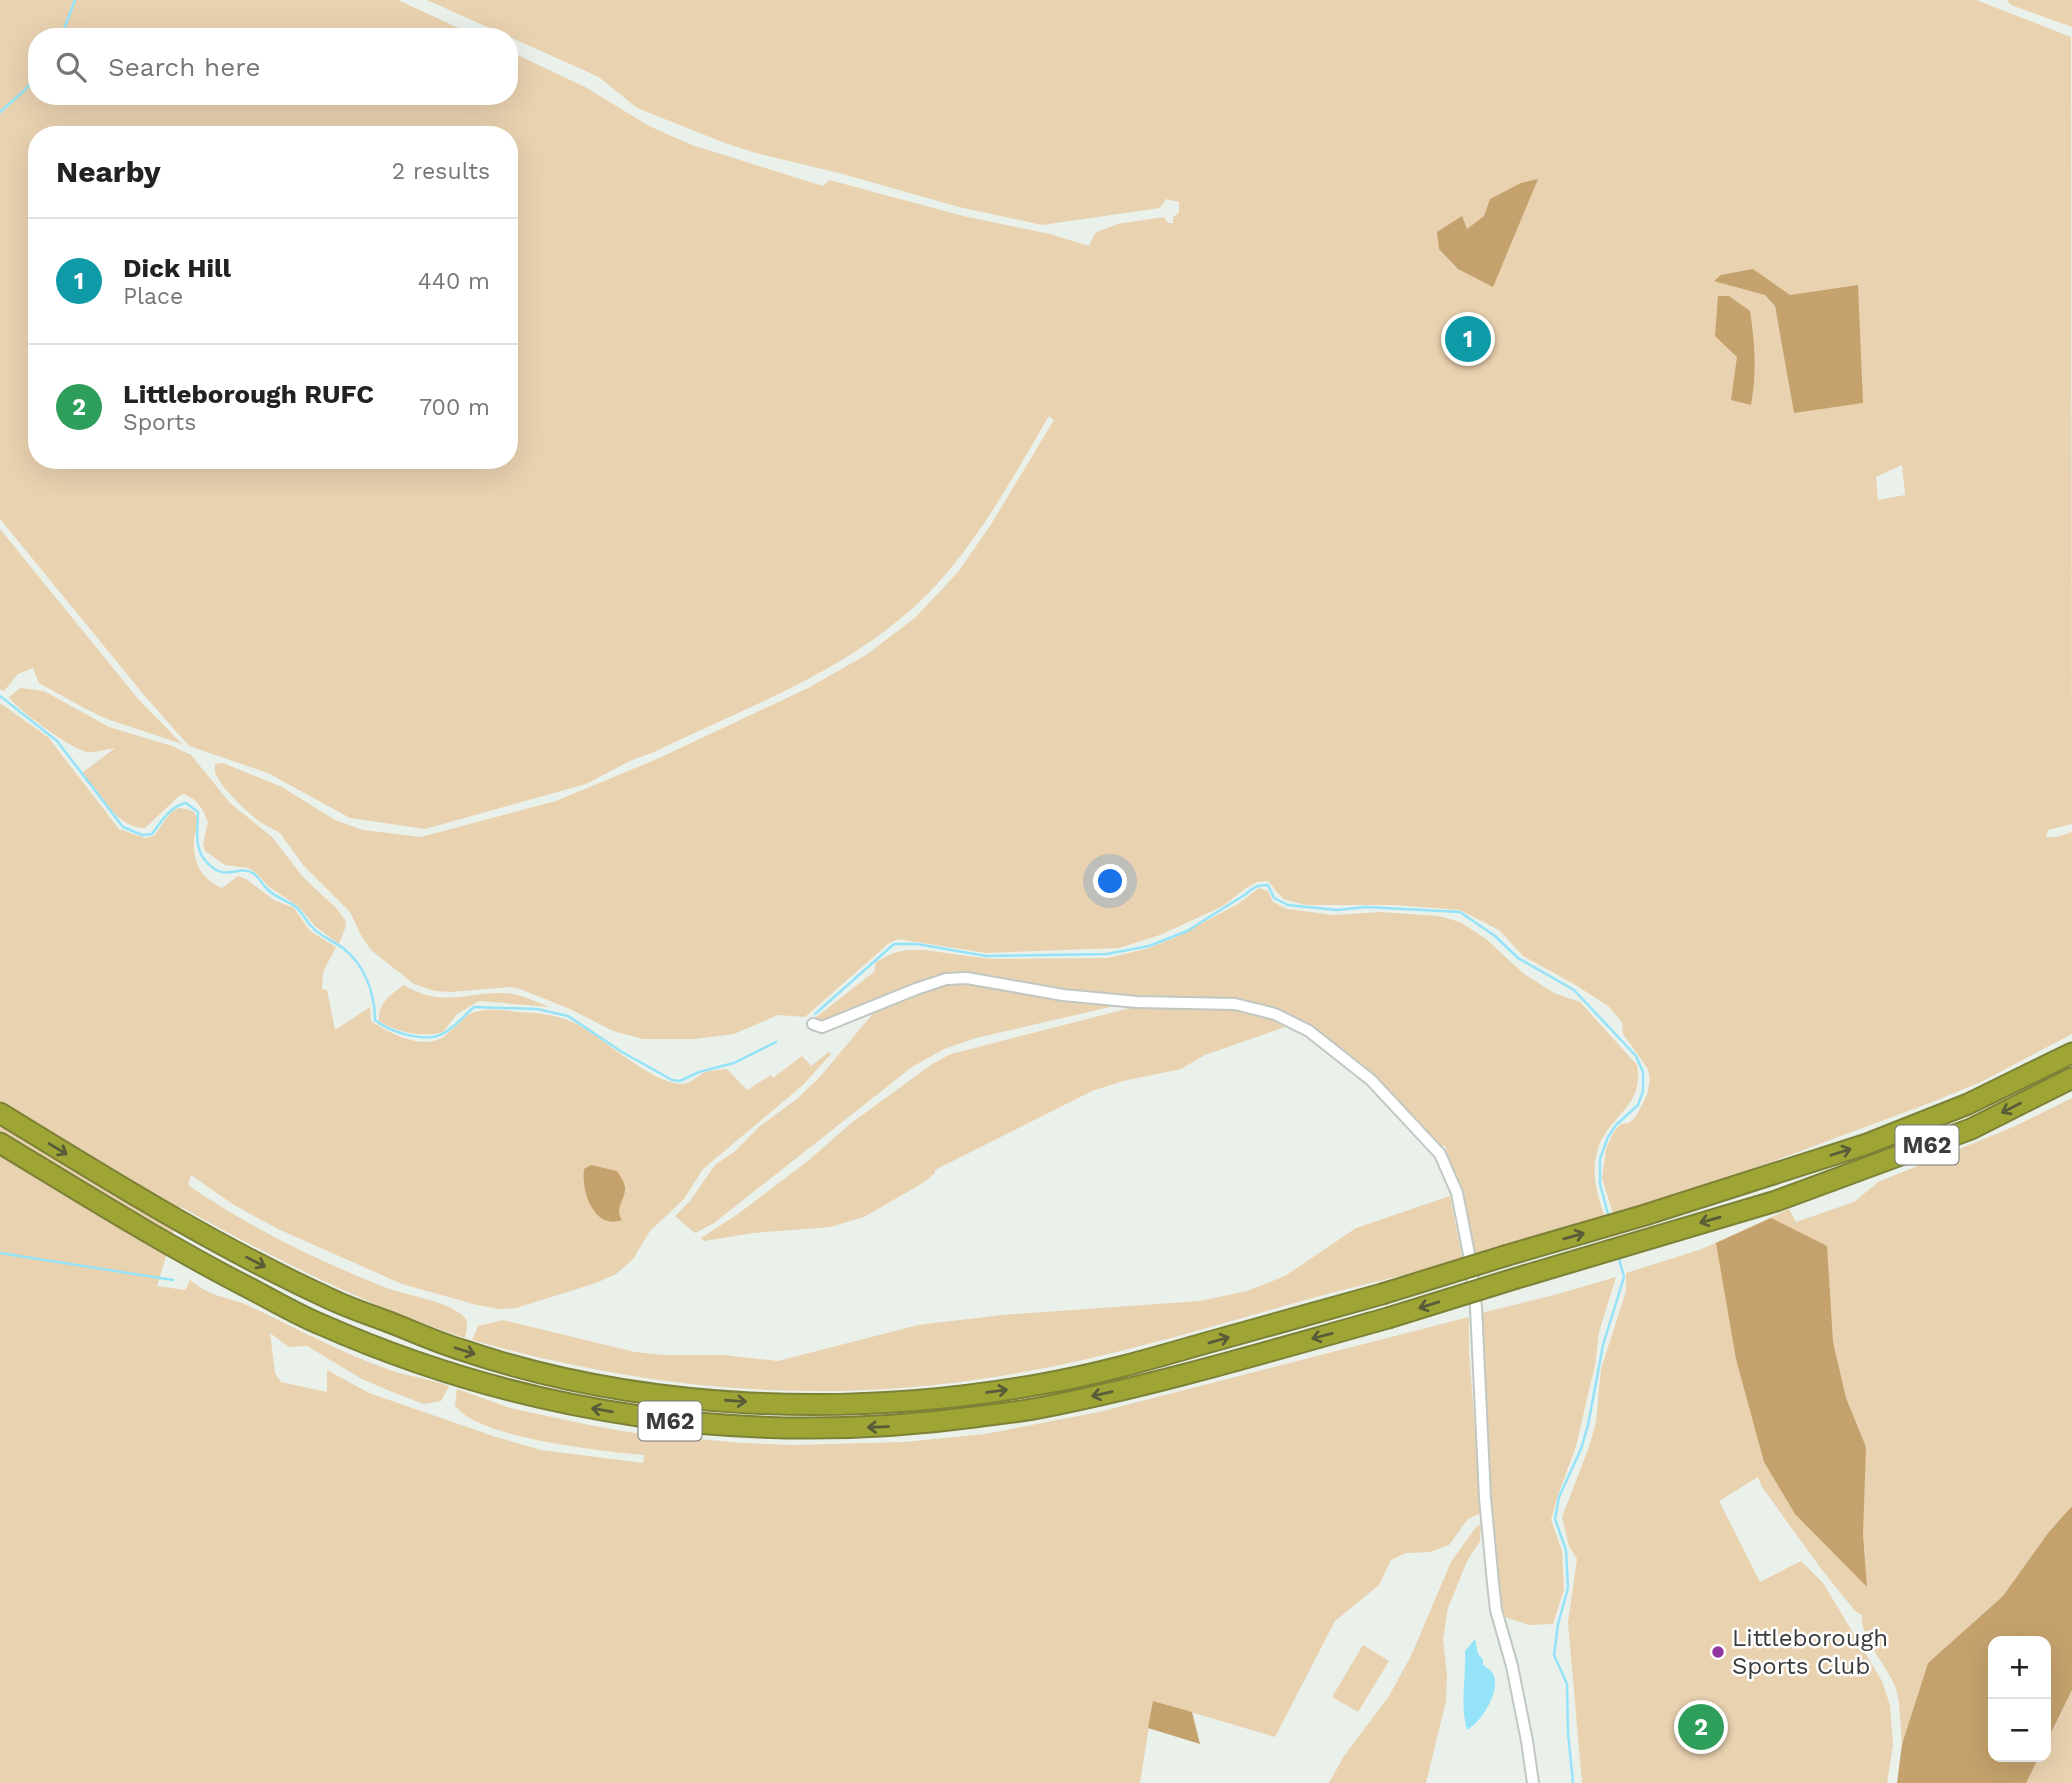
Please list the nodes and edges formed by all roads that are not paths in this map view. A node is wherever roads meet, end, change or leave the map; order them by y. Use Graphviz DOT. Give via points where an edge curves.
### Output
graph roads {
  1 [pos="813,1024"];
  2 [pos="2072,1053"];
  3 [pos="2072,1078"];
  4 [pos="0,1113"];
  5 [pos="0,1143"];
  6 [pos="1533,1783"];
  1 -- 6 [label="street" via="822,1027 946,979 967,978 1137,1002 1235,1003 1298,1024 1371,1080 1440,1154 1457,1193 1476,1307 1496,1610 1512,1666"];
  4 -- 2 [label="highway, M62, one-way, bridge" via="139,1197 327,1298 462,1350 596,1384 682,1397 866,1404 1042,1384 1152,1359 1382,1294 1867,1144 1968,1104"];
  3 -- 5 [label="highway, M62, one-way, bridge" via="1971,1129 1776,1201 1157,1382 1036,1409 913,1425 799,1430 674,1422 596,1409 509,1392 413,1362 318,1324 216,1271"];
}
